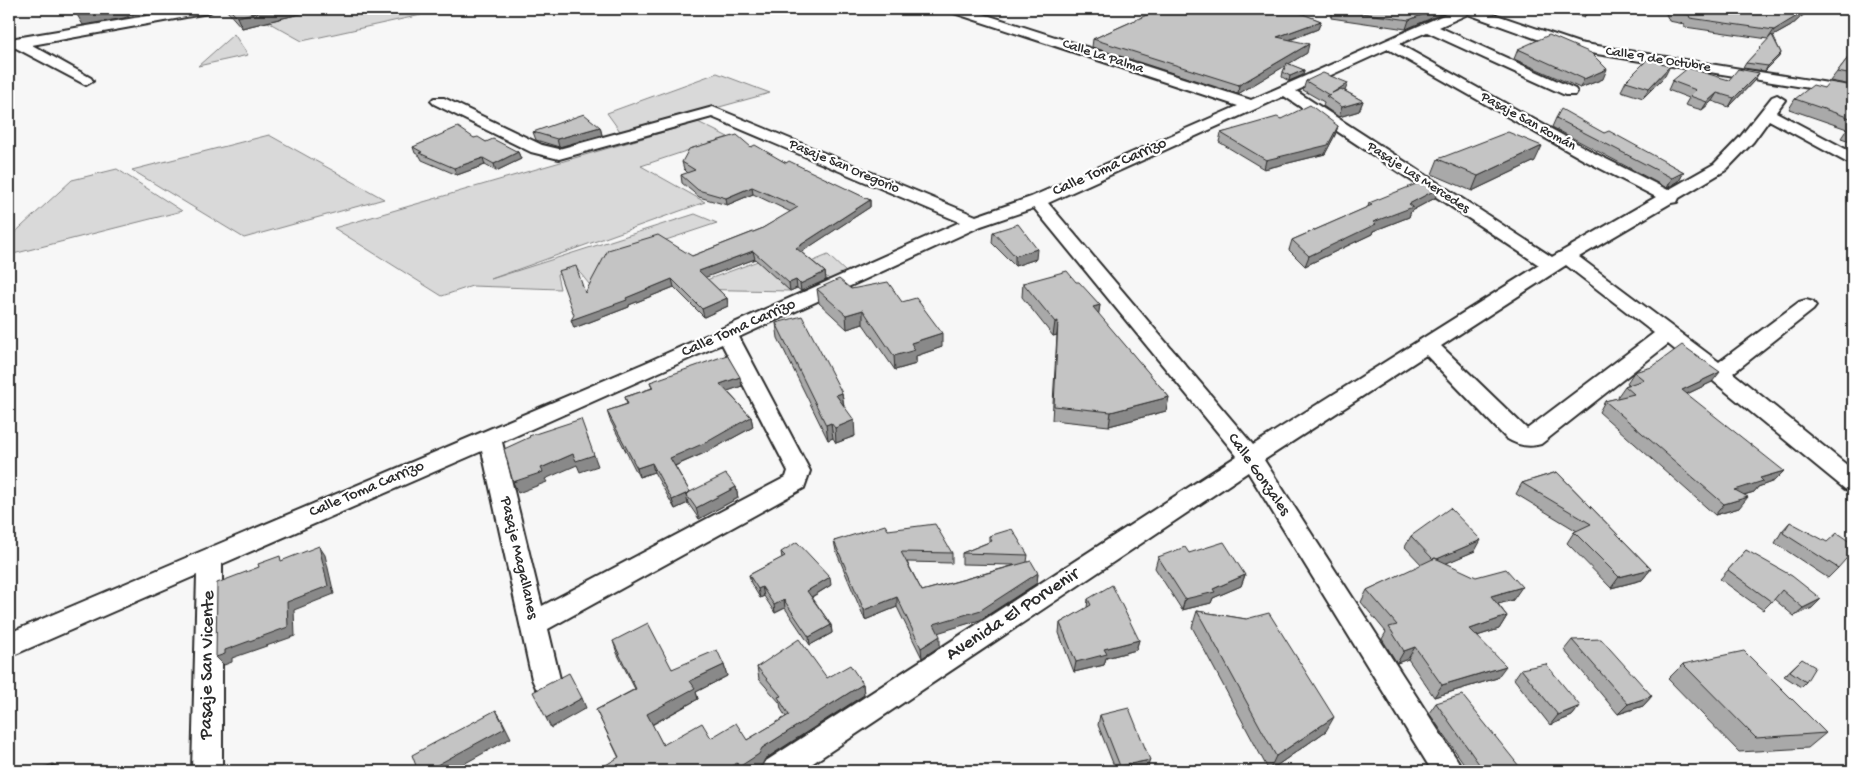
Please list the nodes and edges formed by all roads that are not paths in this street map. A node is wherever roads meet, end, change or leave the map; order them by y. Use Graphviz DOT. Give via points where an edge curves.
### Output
graph roads {
  1 [pos="208,9"];
  2 [pos="956,9"];
  3 [pos="1467,9"];
  4 [pos="1426,26"];
  5 [pos="13,43"];
  6 [pos="1387,43"];
  7 [pos="86,81"];
  8 [pos="1284,90"];
  9 [pos="1570,92"];
  10 [pos="1853,92"];
  11 [pos="1777,100"];
  12 [pos="439,101"];
  13 [pos="1251,105"];
  14 [pos="1767,113"];
  15 [pos="1852,158"];
  16 [pos="1671,198"];
  17 [pos="1037,201"];
  18 [pos="975,222"];
  19 [pos="1560,261"];
  20 [pos="1806,306"];
  21 [pos="1668,333"];
  22 [pos="727,334"];
  23 [pos="1428,345"];
  24 [pos="1719,373"];
  25 [pos="490,438"];
  26 [pos="1251,458"];
  27 [pos="1853,483"];
  28 [pos="210,558"];
  29 [pos="533,624"];
  30 [pos="9,645"];
  31 [pos="546,679"];
  32 [pos="207,771"];
  33 [pos="776,771"];
  34 [pos="1448,771"];
  1 -- 5 [label="street"];
  2 -- 13 [label="street, Calle La Palma"];
  3 -- 4 [label="street, Calle Toma Carrizo"];
  3 -- 10 [label="street, Calle 9 de Octubre" via="1578,47"];
  4 -- 6 [label="street, Calle Toma Carrizo"];
  4 -- 9 [label="street"];
  5 -- 7 [label="street"];
  6 -- 8 [label="street, Calle Toma Carrizo"];
  6 -- 16 [label="street, Pasaje San Román" via="1590,157"];
  8 -- 13 [label="street, Calle Toma Carrizo"];
  8 -- 19 [label="street, Pasaje Las Mercedes"];
  11 -- 14 [label="street, Avenida El Porvenir"];
  12 -- 18 [label="street, Pasaje San Oregorio" via="537,149 559,154 713,112"];
  13 -- 17 [label="street, Calle Toma Carrizo"];
  14 -- 15 [label="street"];
  14 -- 16 [label="street, Avenida El Porvenir" via="1720,167"];
  16 -- 19 [label="street, Avenida El Porvenir"];
  17 -- 18 [label="street, Calle Toma Carrizo"];
  17 -- 26 [label="street, Calle Gonzales"];
  18 -- 22 [label="street, Calle Toma Carrizo"];
  19 -- 21 [label="street, Pasaje Las Mercedes"];
  19 -- 23 [label="street, Avenida El Porvenir"];
  20 -- 24 [label="street"];
  21 -- 23 [label="street" via="1533,438 1514,432"];
  21 -- 24 [label="street, Pasaje Las Mercedes"];
  22 -- 25 [label="street, Calle Toma Carrizo"];
  22 -- 29 [label="street" via="799,471 796,482"];
  23 -- 26 [label="street, Avenida El Porvenir"];
  24 -- 27 [label="street, Pasaje Las Mercedes"];
  25 -- 28 [label="street, Calle Toma Carrizo"];
  25 -- 29 [label="street, Pasaje Magallanes"];
  26 -- 33 [label="street, Avenida El Porvenir"];
  26 -- 34 [label="street, Calle Gonzales"];
  28 -- 30 [label="street, Calle Toma Carrizo"];
  28 -- 32 [label="street, Pasaje San Vicente"];
  29 -- 31 [label="street, Pasaje Magallanes"];
}
